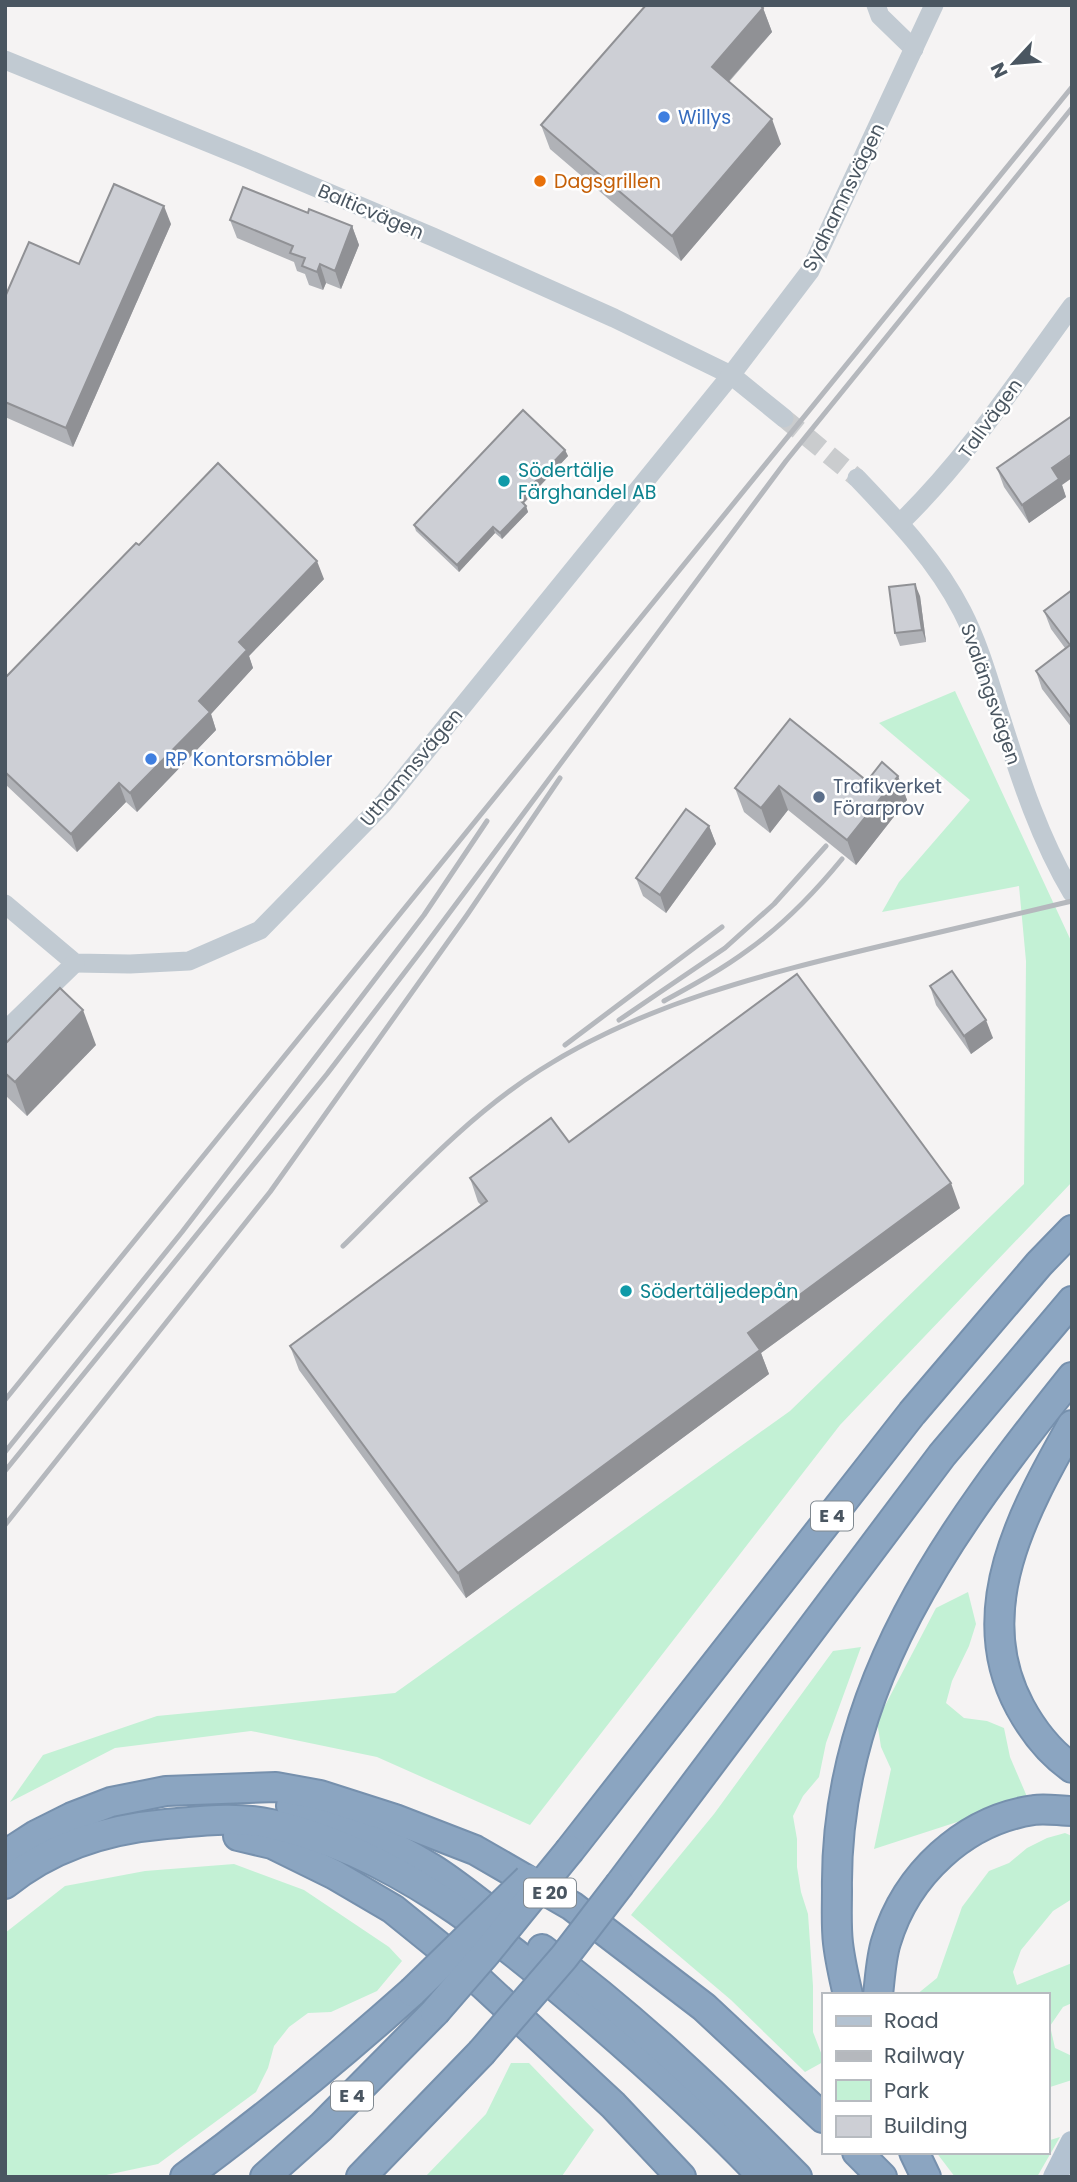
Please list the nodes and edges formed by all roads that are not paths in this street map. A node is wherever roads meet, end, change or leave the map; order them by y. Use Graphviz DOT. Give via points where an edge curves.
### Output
graph roads {
  1 [pos="876,5"];
  2 [pos="934,5"];
  3 [pos="914,49"];
  4 [pos="5,60"];
  5 [pos="1072,306"];
  6 [pos="730,375"];
  7 [pos="784,418"];
  8 [pos="857,478"];
  9 [pos="901,523"];
  10 [pos="1072,893"];
  11 [pos="5,904"];
  12 [pos="75,963"];
  13 [pos="5,1031"];
  14 [pos="1072,1230"];
  15 [pos="1072,1301"];
  16 [pos="1072,1377"];
  17 [pos="1072,1425"];
  18 [pos="1072,1768"];
  19 [pos="217,1789"];
  20 [pos="1072,1811"];
  21 [pos="173,1823"];
  22 [pos="567,1848"];
  23 [pos="5,1855"];
  24 [pos="5,1884"];
  25 [pos="848,1993"];
  26 [pos="877,1993"];
  27 [pos="822,2117"];
  28 [pos="1072,2143"];
  29 [pos="859,2154"];
  30 [pos="915,2154"];
  31 [pos="185,2177"];
  32 [pos="265,2177"];
  33 [pos="361,2177"];
  34 [pos="681,2177"];
  35 [pos="763,2177"];
  36 [pos="797,2177"];
  37 [pos="881,2177"];
  38 [pos="926,2177"];
  39 [pos="1055,2177"];
  1 -- 3 [label="street" via="880,16"];
  2 -- 3 [label="street, Sydhamnsvägen"];
  3 -- 6 [label="street, Sydhamnsvägen" via="810,271"];
  4 -- 6 [label="street, Balticvägen" via="433,237"];
  5 -- 9 [label="street, Tallvägen" via="965,454"];
  6 -- 7 [label="street"];
  6 -- 12 [label="street, Uthamnsvägen" via="384,803 260,930 189,961"];
  8 -- 9 [label="street, Svalängsvägen"];
  9 -- 10 [label="street, Svalängsvägen" via="962,611 1031,809"];
  11 -- 12 [label="street"];
  12 -- 13 [label="street"];
  14 -- 22 [label="highway, E 4" via="912,1413 602,1810"];
  15 -- 33 [label="highway, E 4, bridge" via="942,1455 564,1957 481,2053"];
  16 -- 25 [label="highway" via="971,1508 914,1599 871,1691 846,1779 836,1856 837,1941"];
  17 -- 18 [label="highway" via="1037,1487 1015,1539 1000,1595 1001,1651 1013,1694 1035,1733"];
  19 -- 23 [label="highway, E 20" via="166,1791 111,1802 72,1817"];
  19 -- 27 [label="highway, E 20" via="276,1787 320,1794 475,1850 572,1906 704,2007"];
  19 -- 36 [label="highway" via="322,1815 432,1868 592,1986 670,2053"];
  20 -- 26 [label="highway" via="1035,1810 998,1820 963,1836 931,1863 904,1898 886,1943"];
  21 -- 24 [label="highway" via="97,1836 25,1868"];
  21 -- 34 [label="highway" via="272,1844 393,1909 461,1964 613,2105"];
  21 -- 35 [label="highway" via="226,1819 270,1823 320,1838 418,1885 524,1959 653,2069"];
  22 -- 31 [label="highway, bridge" via="353,2045"];
  22 -- 32 [label="highway, E 4, bridge" via="435,2012"];
  28 -- 39 [label="main road"];
  29 -- 37 [label="highway"];
  30 -- 38 [label="highway"];
}
